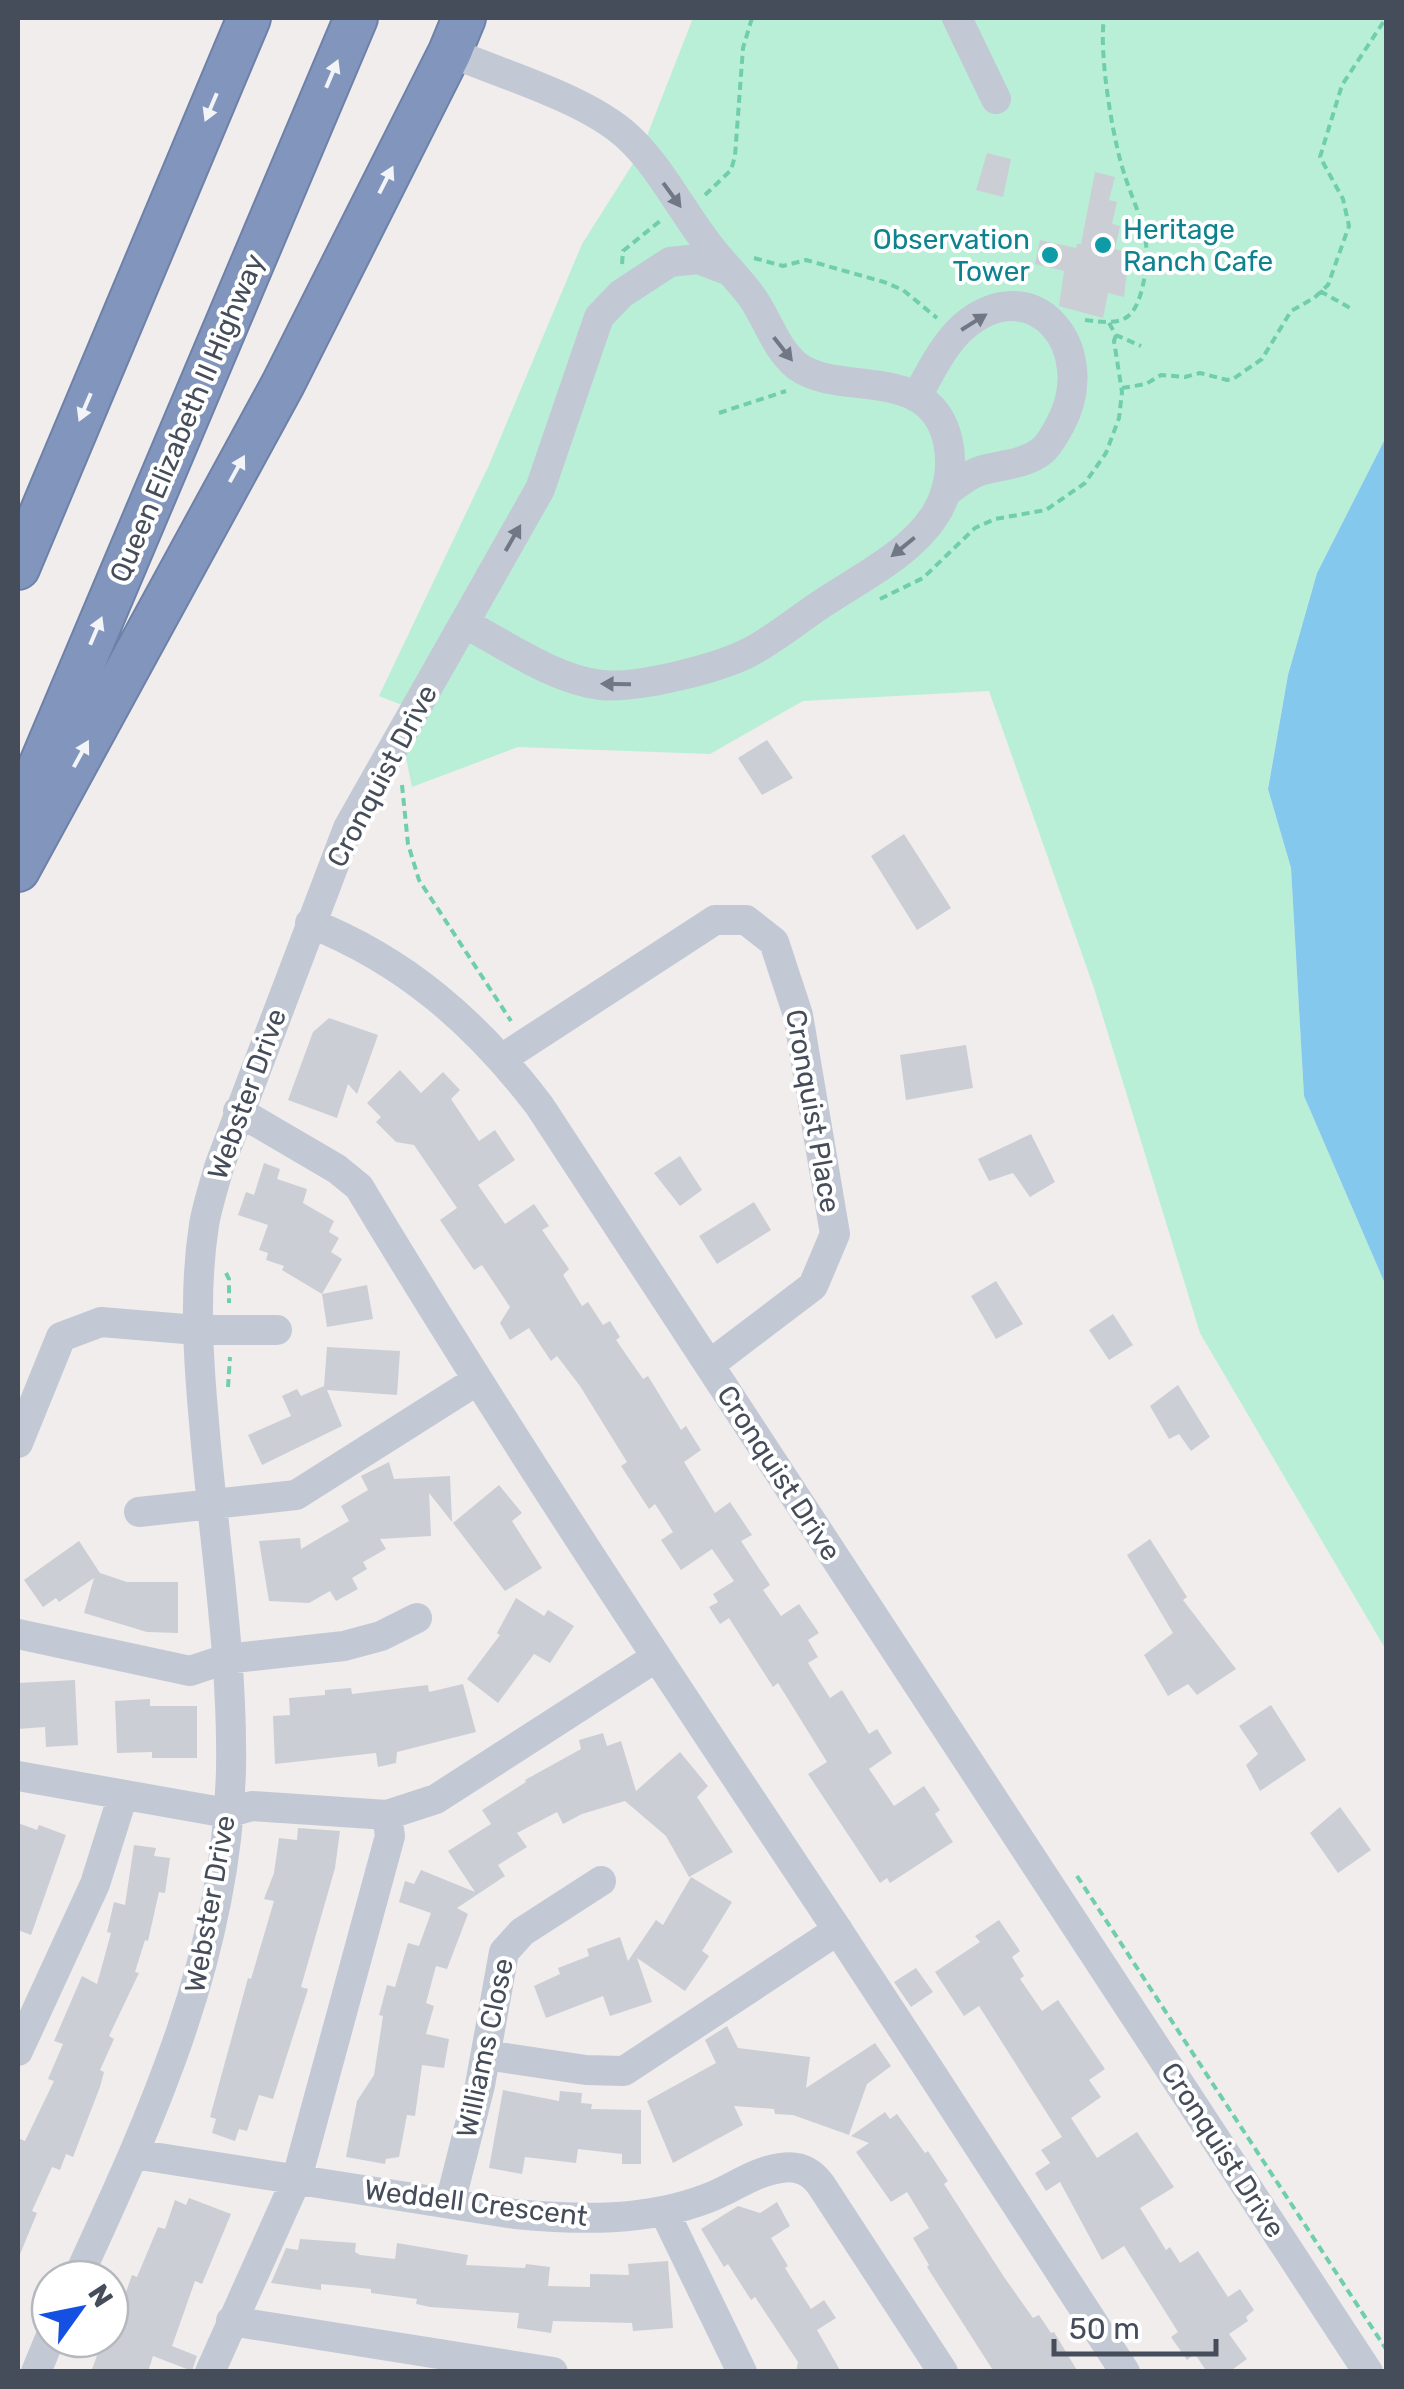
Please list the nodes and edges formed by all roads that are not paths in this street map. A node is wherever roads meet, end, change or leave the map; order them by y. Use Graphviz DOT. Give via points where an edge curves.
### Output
graph roads {
  1 [pos="249,18"];
  2 [pos="356,18"];
  3 [pos="957,18"];
  4 [pos="457,35"];
  5 [pos="996,99"];
  6 [pos="740,264"];
  7 [pos="916,398"];
  8 [pos="945,493"];
  9 [pos="18,568"];
  10 [pos="464,623"];
  11 [pos="18,818"];
  12 [pos="18,870"];
  13 [pos="310,923"];
  14 [pos="503,1058"];
  15 [pos="238,1112"];
  16 [pos="198,1330"];
  17 [pos="277,1330"];
  18 [pos="708,1365"];
  19 [pos="476,1381"];
  20 [pos="18,1443"];
  21 [pos="211,1506"];
  22 [pos="139,1512"];
  23 [pos="416,1618"];
  24 [pos="18,1634"];
  25 [pos="226,1658"];
  26 [pos="655,1658"];
  27 [pos="18,1776"];
  28 [pos="123,1795"];
  29 [pos="227,1813"];
  30 [pos="387,1815"];
  31 [pos="601,1881"];
  32 [pos="838,1930"];
  33 [pos="18,2052"];
  34 [pos="486,2055"];
  35 [pos="134,2154"];
  36 [pos="296,2178"];
  37 [pos="450,2202"];
  38 [pos="664,2210"];
  39 [pos="86,2259"];
  40 [pos="231,2321"];
  41 [pos="210,2372"];
  42 [pos="554,2372"];
  43 [pos="742,2372"];
  44 [pos="943,2372"];
  45 [pos="1126,2372"];
  46 [pos="1368,2372"];
  1 -- 9 [label="highway, one-way"];
  11 -- 2 [label="highway, Queen Elizabeth II Highway, one-way"];
  3 -- 5 [label="street"];
  4 -- 6 [label="street, one-way" via="613,125 680,206"];
  12 -- 4 [label="highway, one-way" via="283,384"];
  6 -- 7 [label="street, one-way" via="789,358 808,373"];
  10 -- 6 [label="street, Cronquist Drive, one-way" via="540,489 604,310 660,267 680,260"];
  7 -- 8 [label="street" via="945,431"];
  7 -- 8 [label="street, one-way" via="956,334 997,310 1040,314 1069,346 1073,386 1042,452 974,474"];
  8 -- 10 [label="street, one-way" via="928,524 905,546 754,649 646,683 602,685 571,677"];
  10 -- 13 [label="street, Cronquist Drive" via="348,828"];
  13 -- 14 [label="street, Cronquist Drive" via="410,975"];
  13 -- 15 [label="street, Webster Drive"];
  14 -- 18 [label="street, Cronquist Drive"];
  14 -- 18 [label="street, Cronquist Place" via="715,920 746,920 774,942 798,1015 834,1240 813,1286"];
  15 -- 16 [label="street, Webster Drive" via="204,1224"];
  15 -- 19 [label="street" via="359,1187"];
  16 -- 17 [label="street"];
  16 -- 20 [label="street" via="101,1322 61,1337"];
  16 -- 21 [label="street, Webster Drive"];
  18 -- 46 [label="street, Cronquist Drive"];
  19 -- 21 [label="street" via="296,1495"];
  19 -- 26 [label="street"];
  21 -- 22 [label="street"];
  21 -- 25 [label="street, Webster Drive"];
  23 -- 25 [label="street" via="344,1646"];
  24 -- 25 [label="street" via="190,1671"];
  25 -- 29 [label="street, Webster Drive"];
  26 -- 30 [label="street" via="436,1799"];
  26 -- 32 [label="street"];
  27 -- 28 [label="street"];
  28 -- 29 [label="street"];
  28 -- 33 [label="street" via="95,1884"];
  29 -- 30 [label="street" via="252,1806"];
  29 -- 35 [label="street, Webster Drive" via="192,2006"];
  30 -- 36 [label="street" via="390,1836"];
  31 -- 34 [label="street, Williams Close" via="508,1946"];
  32 -- 34 [label="street" via="624,2071"];
  32 -- 45 [label="street"];
  34 -- 37 [label="street, Williams Close"];
  35 -- 36 [label="street, Weddell Crescent"];
  35 -- 39 [label="street, Webster Drive"];
  36 -- 37 [label="street, Weddell Crescent"];
  36 -- 40 [label="street"];
  37 -- 38 [label="street, Weddell Crescent" via="566,2218"];
  38 -- 43 [label="street"];
  38 -- 44 [label="street, Weddell Crescent" via="779,2168 808,2172"];
  40 -- 41 [label="street"];
  40 -- 42 [label="street"];
}
